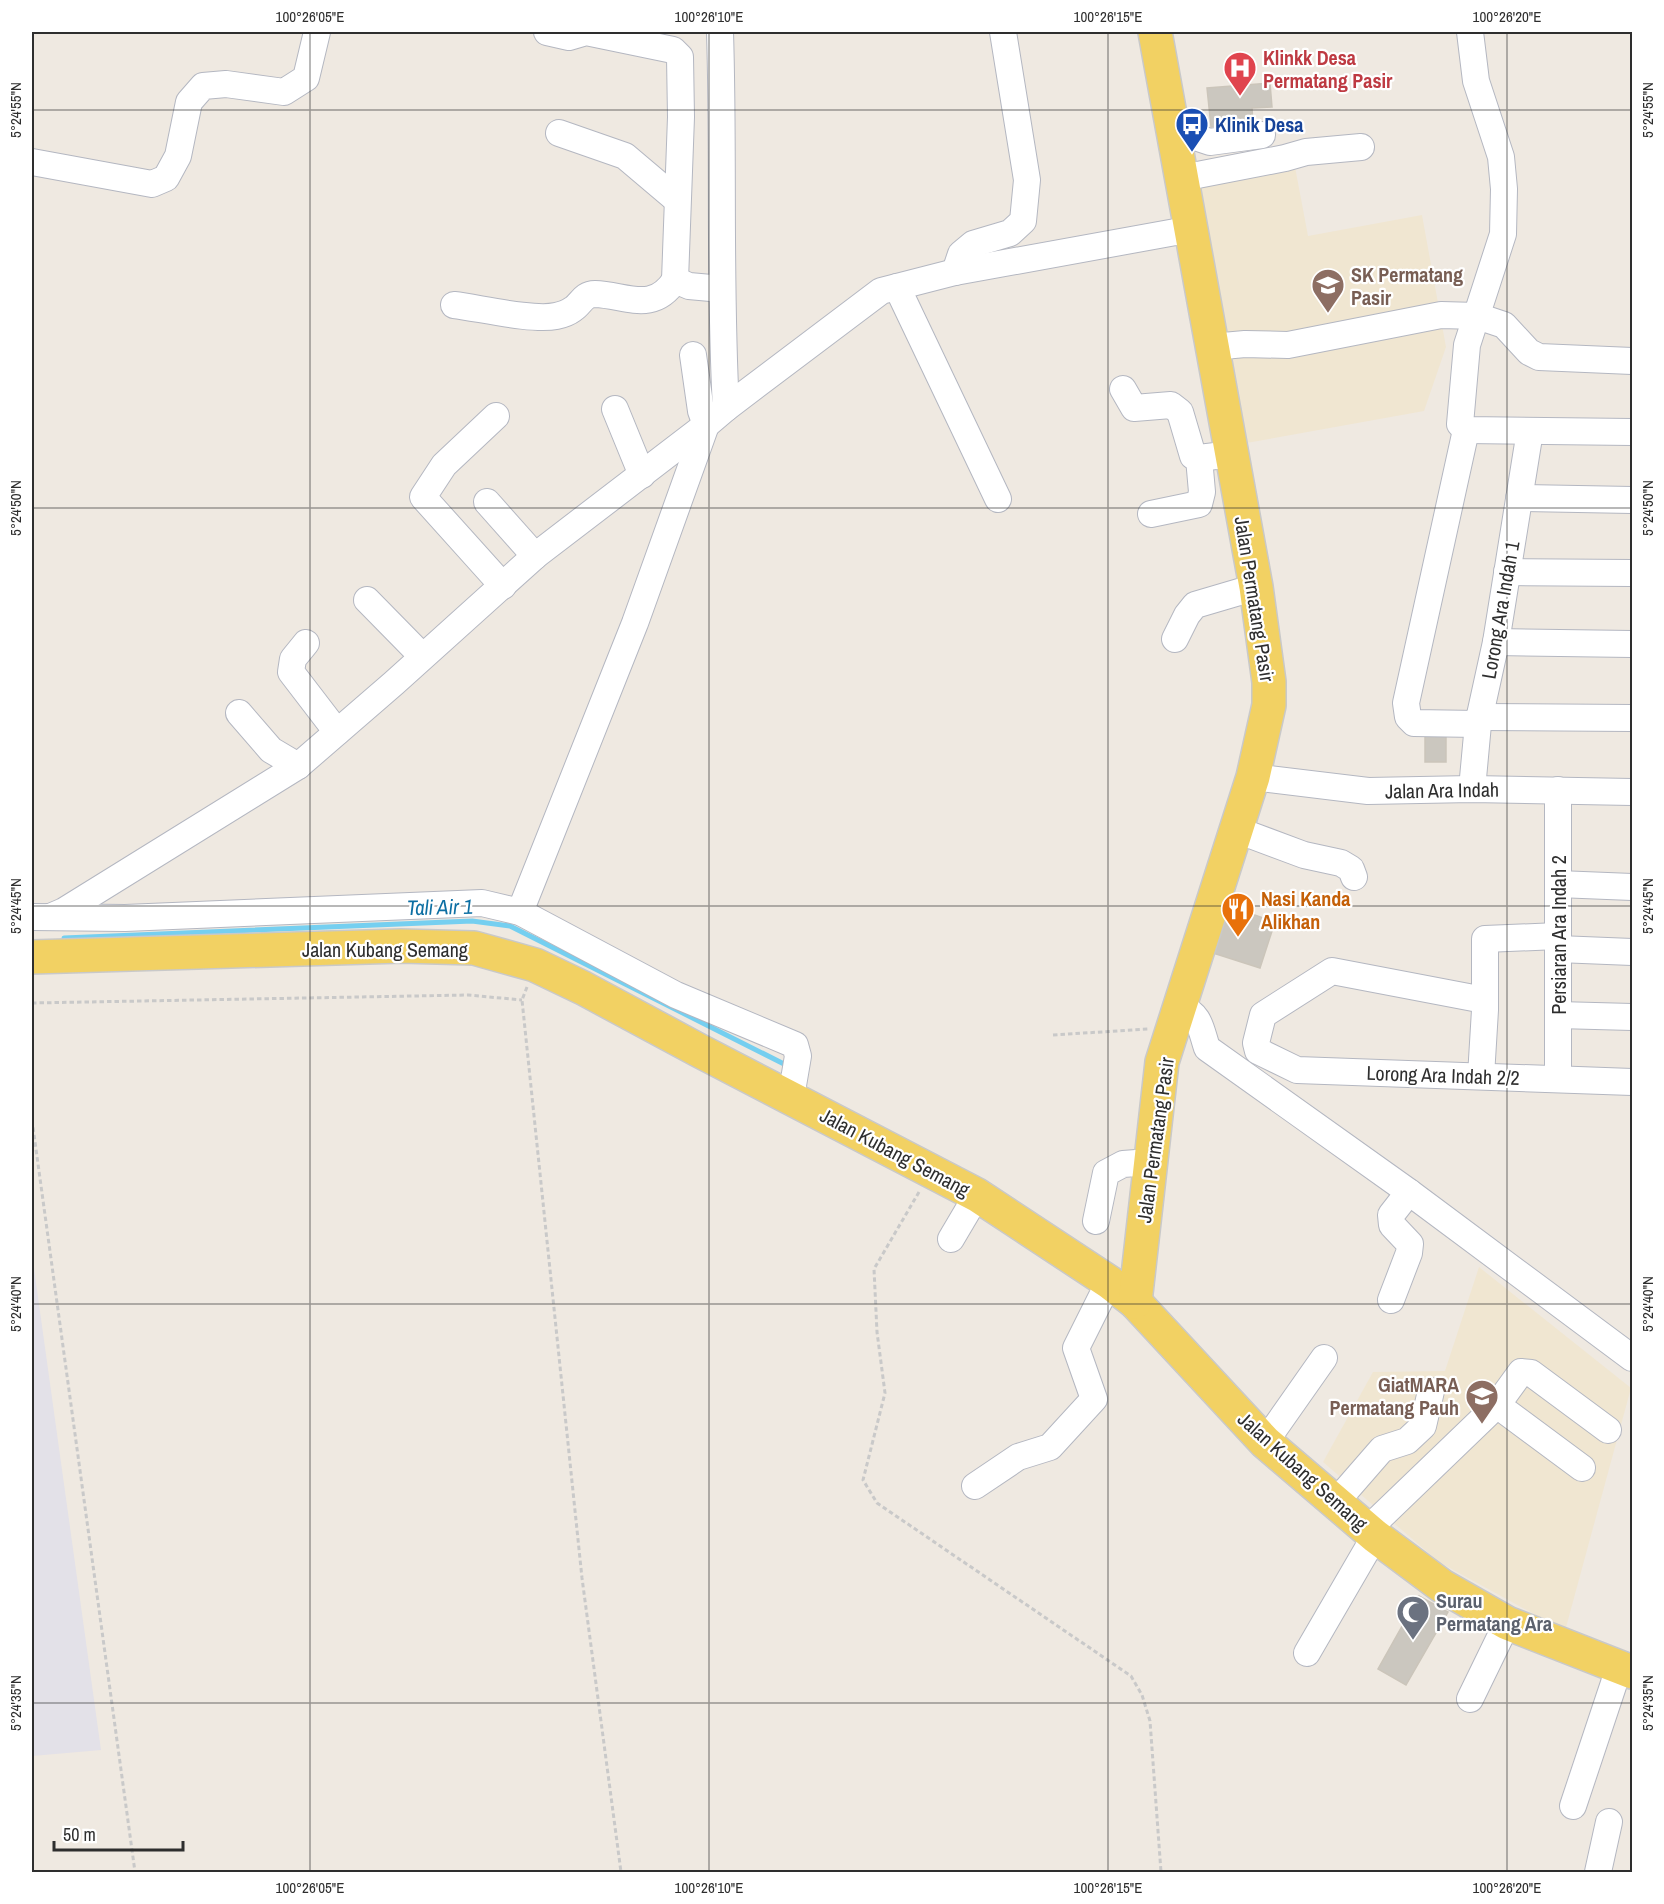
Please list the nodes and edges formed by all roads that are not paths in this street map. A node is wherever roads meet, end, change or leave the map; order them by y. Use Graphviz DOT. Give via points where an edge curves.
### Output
graph roads {
  1 [pos="317,32"];
  2 [pos="548,32"];
  3 [pos="720,32"];
  4 [pos="1003,32"];
  5 [pos="1155,32"];
  6 [pos="1470,32"];
  7 [pos="681,117"];
  8 [pos="723,119"];
  9 [pos="559,133"];
  10 [pos="1262,135"];
  11 [pos="1175,139"];
  12 [pos="1361,147"];
  13 [pos="32,162"];
  14 [pos="1182,178"];
  15 [pos="677,200"];
  16 [pos="1192,229"];
  17 [pos="955,273"];
  18 [pos="675,280"];
  19 [pos="897,287"];
  20 [pos="722,289"];
  21 [pos="454,305"];
  22 [pos="1477,316"];
  23 [pos="1212,347"];
  24 [pos="693,355"];
  25 [pos="1632,361"];
  26 [pos="1123,389"];
  27 [pos="726,408"];
  28 [pos="615,409"];
  29 [pos="495,416"];
  30 [pos="706,425"];
  31 [pos="1466,430"];
  32 [pos="1530,431"];
  33 [pos="1632,432"];
  34 [pos="1232,454"];
  35 [pos="1199,458"];
  36 [pos="642,475"];
  37 [pos="1519,498"];
  38 [pos="998,499"];
  39 [pos="1632,500"];
  40 [pos="487,502"];
  41 [pos="1151,514"];
  42 [pos="535,556"];
  43 [pos="1507,572"];
  44 [pos="1632,573"];
  45 [pos="503,586"];
  46 [pos="1256,587"];
  47 [pos="367,600"];
  48 [pos="1175,639"];
  49 [pos="1496,642"];
  50 [pos="306,643"];
  51 [pos="1632,644"];
  52 [pos="422,656"];
  53 [pos="239,713"];
  54 [pos="1632,718"];
  55 [pos="1479,721"];
  56 [pos="337,732"];
  57 [pos="298,766"];
  58 [pos="1253,777"];
  59 [pos="1472,789"];
  60 [pos="1558,790"];
  61 [pos="1631,798"];
  62 [pos="1237,830"];
  63 [pos="1354,877"];
  64 [pos="1558,884"];
  65 [pos="1632,887"];
  66 [pos="520,912"];
  67 [pos="41,917"];
  68 [pos="1558,943"];
  69 [pos="1632,952"];
  70 [pos="32,957"];
  71 [pos="1484,1000"];
  72 [pos="1558,1014"];
  73 [pos="1176,1017"];
  74 [pos="1632,1017"];
  75 [pos="1480,1076"];
  76 [pos="1558,1079"];
  77 [pos="1632,1082"];
  78 [pos="791,1097"];
  79 [pos="1150,1162"];
  80 [pos="1409,1192"];
  81 [pos="977,1196"];
  82 [pos="1096,1221"];
  83 [pos="951,1239"];
  84 [pos="1109,1282"];
  85 [pos="1391,1300"];
  86 [pos="1135,1302"];
  87 [pos="1324,1358"];
  88 [pos="1632,1358"];
  89 [pos="1431,1391"];
  90 [pos="1497,1405"];
  91 [pos="1608,1430"];
  92 [pos="1265,1442"];
  93 [pos="1582,1467"];
  94 [pos="975,1486"];
  95 [pos="1335,1503"];
  96 [pos="1371,1533"];
  97 [pos="1507,1623"];
  98 [pos="1307,1653"];
  99 [pos="1626,1670"];
  100 [pos="1470,1699"];
  101 [pos="1573,1806"];
  102 [pos="1609,1822"];
  103 [pos="1598,1872"];
  1 -- 13 [label="street" via="306,78 284,92 226,84 203,86 189,102 178,156 166,178 152,184"];
  2 -- 7 [label="street" via="569,37 586,32 678,53"];
  3 -- 8 [label="street"];
  4 -- 17 [label="street" via="1027,180 1023,221 1010,233 973,244 961,254"];
  5 -- 11 [label="main road, Jalan Permatang Pasir"];
  6 -- 22 [label="street" via="1476,81 1501,157 1504,189 1503,234"];
  7 -- 8 [label="street"];
  7 -- 15 [label="street"];
  8 -- 20 [label="street"];
  9 -- 15 [label="street" via="625,156"];
  10 -- 11 [label="street" via="1210,142 1195,137"];
  11 -- 14 [label="main road, Jalan Permatang Pasir"];
  12 -- 14 [label="street" via="1306,152"];
  14 -- 16 [label="main road, Jalan Permatang Pasir"];
  15 -- 18 [label="street"];
  16 -- 17 [label="street"];
  16 -- 23 [label="main road, Jalan Permatang Pasir"];
  17 -- 19 [label="street"];
  18 -- 20 [label="street" via="689,286"];
  18 -- 21 [label="street" via="659,297 638,301 592,293 574,309 555,316"];
  19 -- 27 [label="street" via="881,291"];
  19 -- 38 [label="street"];
  20 -- 27 [label="street"];
  22 -- 23 [label="street" via="1442,315 1288,345"];
  22 -- 25 [label="street" via="1504,325 1529,352 1539,357"];
  22 -- 31 [label="street" via="1467,345 1460,424"];
  23 -- 34 [label="main road, Jalan Permatang Pasir"];
  24 -- 30 [label="street"];
  26 -- 35 [label="street" via="1134,408 1171,405 1180,412 1193,456"];
  27 -- 30 [label="street"];
  28 -- 36 [label="street"];
  29 -- 45 [label="street" via="444,465 423,497"];
  30 -- 36 [label="street"];
  30 -- 66 [label="street" via="635,623"];
  31 -- 32 [label="street"];
  31 -- 55 [label="street" via="1406,703 1408,717 1414,723"];
  32 -- 33 [label="street"];
  32 -- 37 [label="street, Lorong Ara Indah 1"];
  34 -- 35 [label="street"];
  34 -- 46 [label="main road, Jalan Permatang Pasir"];
  35 -- 41 [label="street" via="1199,504"];
  36 -- 42 [label="street"];
  37 -- 39 [label="street"];
  37 -- 43 [label="street, Lorong Ara Indah 1"];
  40 -- 42 [label="street"];
  42 -- 45 [label="street"];
  43 -- 44 [label="street"];
  43 -- 49 [label="street, Lorong Ara Indah 1"];
  45 -- 52 [label="street"];
  46 -- 48 [label="street" via="1195,605"];
  46 -- 58 [label="main road, Jalan Permatang Pasir" via="1269,705"];
  47 -- 52 [label="street"];
  49 -- 51 [label="street"];
  49 -- 55 [label="street, Lorong Ara Indah 1"];
  50 -- 56 [label="street" via="293,659 291,672"];
  52 -- 56 [label="street"];
  53 -- 57 [label="street" via="271,750"];
  54 -- 55 [label="street"];
  55 -- 59 [label="street, Lorong Ara Indah 1"];
  56 -- 57 [label="street"];
  57 -- 67 [label="street" via="64,911"];
  58 -- 59 [label="street, Jalan Ara Indah" via="1368,791"];
  58 -- 62 [label="main road, Jalan Permatang Pasir"];
  59 -- 60 [label="street, Jalan Ara Indah"];
  60 -- 61 [label="street, Jalan Ara Indah"];
  60 -- 64 [label="street, Persiaran Ara Indah 2"];
  62 -- 63 [label="street" via="1304,855 1341,863 1351,869"];
  62 -- 73 [label="main road, Jalan Permatang Pasir"];
  64 -- 65 [label="street"];
  64 -- 68 [label="street, Persiaran Ara Indah 2"];
  66 -- 67 [label="street" via="482,903 125,918"];
  66 -- 78 [label="street" via="676,995 795,1045 798,1056"];
  68 -- 69 [label="street"];
  68 -- 71 [label="street" via="1485,939"];
  68 -- 72 [label="street, Persiaran Ara Indah 2"];
  70 -- 78 [label="main road, Jalan Kubang Semang" via="401,946 474,948 535,965"];
  71 -- 75 [label="street"];
  71 -- 75 [label="street, Lorong Ara Indah 2/2" via="1332,971 1263,1015 1256,1043 1258,1051 1297,1070"];
  72 -- 74 [label="street"];
  72 -- 76 [label="street, Persiaran Ara Indah 2"];
  73 -- 79 [label="main road, Jalan Permatang Pasir" via="1162,1062"];
  73 -- 80 [label="street" via="1190,1011 1199,1020 1207,1048"];
  75 -- 76 [label="street, Lorong Ara Indah 2/2"];
  76 -- 77 [label="street, Lorong Ara Indah 2/2"];
  78 -- 81 [label="main road, Jalan Kubang Semang"];
  79 -- 82 [label="street" via="1123,1164 1106,1173"];
  79 -- 86 [label="main road, Jalan Permatang Pasir"];
  80 -- 85 [label="street" via="1391,1215 1392,1225 1410,1244"];
  80 -- 88 [label="street"];
  81 -- 83 [label="street"];
  81 -- 84 [label="main road, Jalan Kubang Semang"];
  84 -- 86 [label="main road, Jalan Kubang Semang"];
  84 -- 94 [label="street" via="1076,1348 1094,1399 1050,1447 1018,1457"];
  86 -- 92 [label="main road, Jalan Kubang Semang"];
  87 -- 92 [label="street"];
  89 -- 95 [label="street" via="1423,1426 1407,1441 1382,1449"];
  90 -- 91 [label="street" via="1521,1372 1531,1374"];
  90 -- 93 [label="street"];
  90 -- 96 [label="street"];
  92 -- 95 [label="main road, Jalan Kubang Semang"];
  95 -- 96 [label="main road, Jalan Kubang Semang"];
  96 -- 97 [label="main road, Jalan Kubang Semang" via="1442,1586"];
  96 -- 98 [label="street"];
  97 -- 99 [label="main road, Jalan Kubang Semang"];
  97 -- 100 [label="street"];
  99 -- 101 [label="street"];
  102 -- 103 [label="street"];
}
